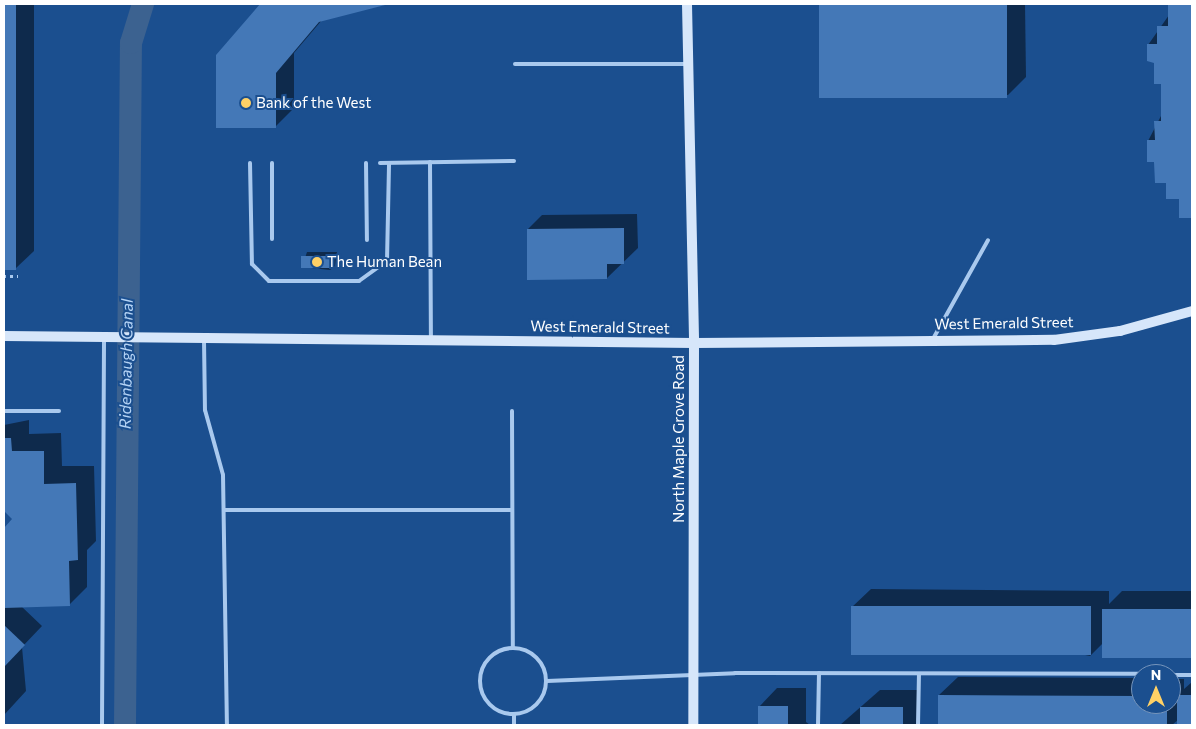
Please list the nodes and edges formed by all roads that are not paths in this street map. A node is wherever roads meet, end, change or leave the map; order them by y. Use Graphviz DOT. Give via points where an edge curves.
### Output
graph roads {
  1 [pos="687,4"];
  2 [pos="515,64"];
  3 [pos="688,64"];
  4 [pos="514,161"];
  5 [pos="430,162"];
  6 [pos="250,163"];
  7 [pos="272,163"];
  8 [pos="366,163"];
  9 [pos="380,163"];
  10 [pos="389,163"];
  11 [pos="272,239"];
  12 [pos="366,240"];
  13 [pos="988,240"];
  14 [pos="1192,312"];
  15 [pos="4,336"];
  16 [pos="107,337"];
  17 [pos="204,338"];
  18 [pos="932,339"];
  19 [pos="431,340"];
  20 [pos="694,343"];
  21 [pos="4,411"];
  22 [pos="59,411"];
  23 [pos="512,411"];
  24 [pos="224,510"];
  25 [pos="512,510"];
  26 [pos="513,647"];
  27 [pos="819,673"];
  28 [pos="918,674"];
  29 [pos="1131,674"];
  30 [pos="693,676"];
  31 [pos="547,680"];
  32 [pos="514,714"];
  33 [pos="102,725"];
  34 [pos="227,725"];
  35 [pos="514,725"];
  36 [pos="693,725"];
  37 [pos="818,725"];
  38 [pos="918,725"];
  1 -- 3 [label="main road, North Maple Grove Road"];
  2 -- 3 [label="lane"];
  3 -- 20 [label="main road, North Maple Grove Road"];
  4 -- 5 [label="lane"];
  5 -- 10 [label="lane"];
  5 -- 19 [label="lane"];
  6 -- 10 [label="lane" via="252,264 269,281 360,281 387,260"];
  7 -- 11 [label="lane"];
  8 -- 12 [label="lane"];
  9 -- 10 [label="lane"];
  13 -- 18 [label="lane"];
  14 -- 18 [label="main road, West Emerald Street" via="1120,331 1054,340"];
  15 -- 16 [label="main road, West Emerald Street"];
  16 -- 17 [label="main road, West Emerald Street"];
  16 -- 33 [label="lane"];
  17 -- 19 [label="main road, West Emerald Street"];
  17 -- 24 [label="lane" via="205,410 223,475"];
  18 -- 20 [label="main road, West Emerald Street"];
  19 -- 20 [label="main road, West Emerald Street"];
  20 -- 30 [label="main road, North Maple Grove Road"];
  21 -- 22 [label="lane"];
  23 -- 25 [label="lane"];
  24 -- 25 [label="lane"];
  24 -- 34 [label="lane"];
  25 -- 26 [label="lane"];
  26 -- 31 [label="lane" via="540,661"];
  26 -- 32 [label="lane" via="492,655 480,673 480,684 489,705"];
  27 -- 28 [label="lane"];
  27 -- 30 [label="lane"];
  27 -- 37 [label="lane"];
  28 -- 29 [label="lane"];
  28 -- 38 [label="lane"];
  30 -- 31 [label="lane"];
  30 -- 36 [label="main road, North Maple Grove Road"];
  31 -- 32 [label="lane" via="539,701"];
  32 -- 35 [label="lane"];
}
